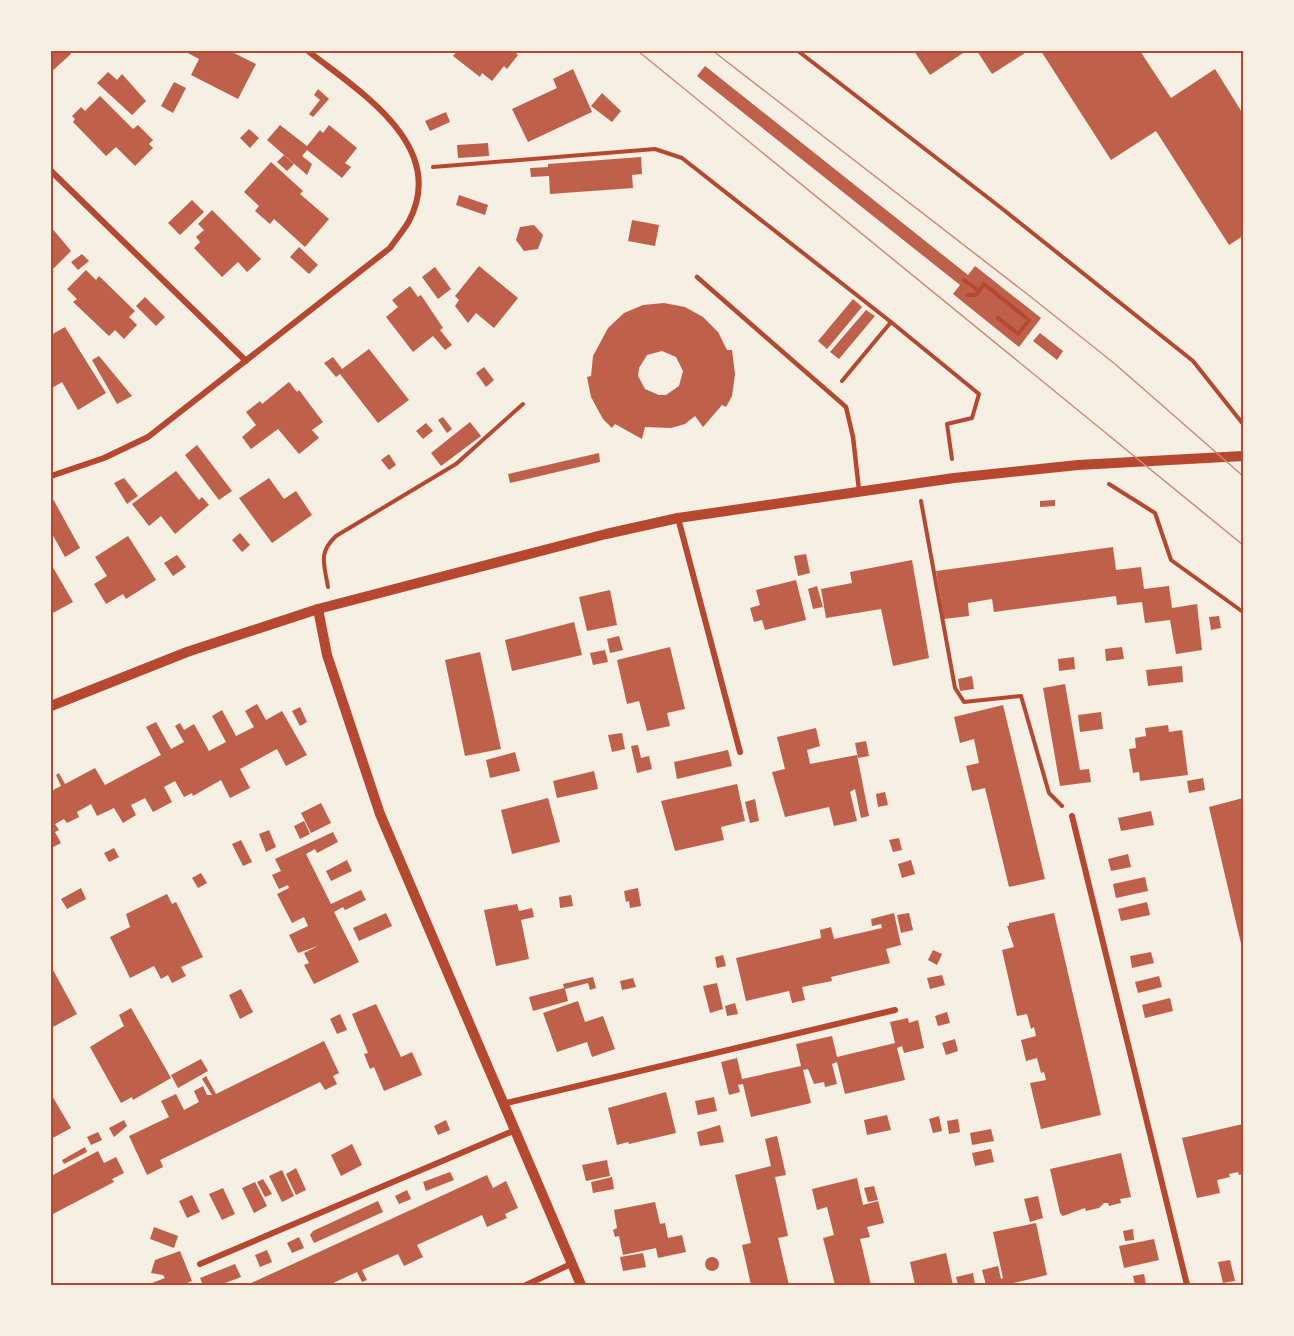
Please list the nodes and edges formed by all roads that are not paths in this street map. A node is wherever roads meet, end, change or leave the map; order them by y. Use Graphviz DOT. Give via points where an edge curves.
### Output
graph roads {
  1 [pos="308,51"];
  2 [pos="51,171"];
  3 [pos="697,277"];
  4 [pos="246,361"];
  5 [pos="1243,456"];
  6 [pos="51,476"];
  7 [pos="859,492"];
  8 [pos="678,518"];
  9 [pos="318,609"];
  10 [pos="51,706"];
  11 [pos="740,752"];
  12 [pos="1072,816"];
  13 [pos="895,1010"];
  14 [pos="502,1104"];
  15 [pos="513,1131"];
  16 [pos="200,1264"];
  17 [pos="571,1264"];
  18 [pos="526,1285"];
  19 [pos="581,1285"];
  20 [pos="1187,1285"];
  1 -- 4 [label="street" via="385,112 407,141 418,168 417,195 410,220 390,248"];
  2 -- 4 [label="street"];
  3 -- 7 [label="lane" via="846,407"];
  4 -- 6 [label="street" via="148,437 104,458"];
  5 -- 7 [label="street" via="1078,465"];
  7 -- 8 [label="street"];
  8 -- 9 [label="street"];
  8 -- 11 [label="street"];
  9 -- 10 [label="street" via="187,651"];
  9 -- 14 [label="street" via="327,655 380,814"];
  12 -- 20 [label="street"];
  13 -- 14 [label="street"];
  14 -- 15 [label="street"];
  15 -- 16 [label="street"];
  15 -- 17 [label="street"];
  17 -- 18 [label="street"];
  17 -- 19 [label="street"];
}
